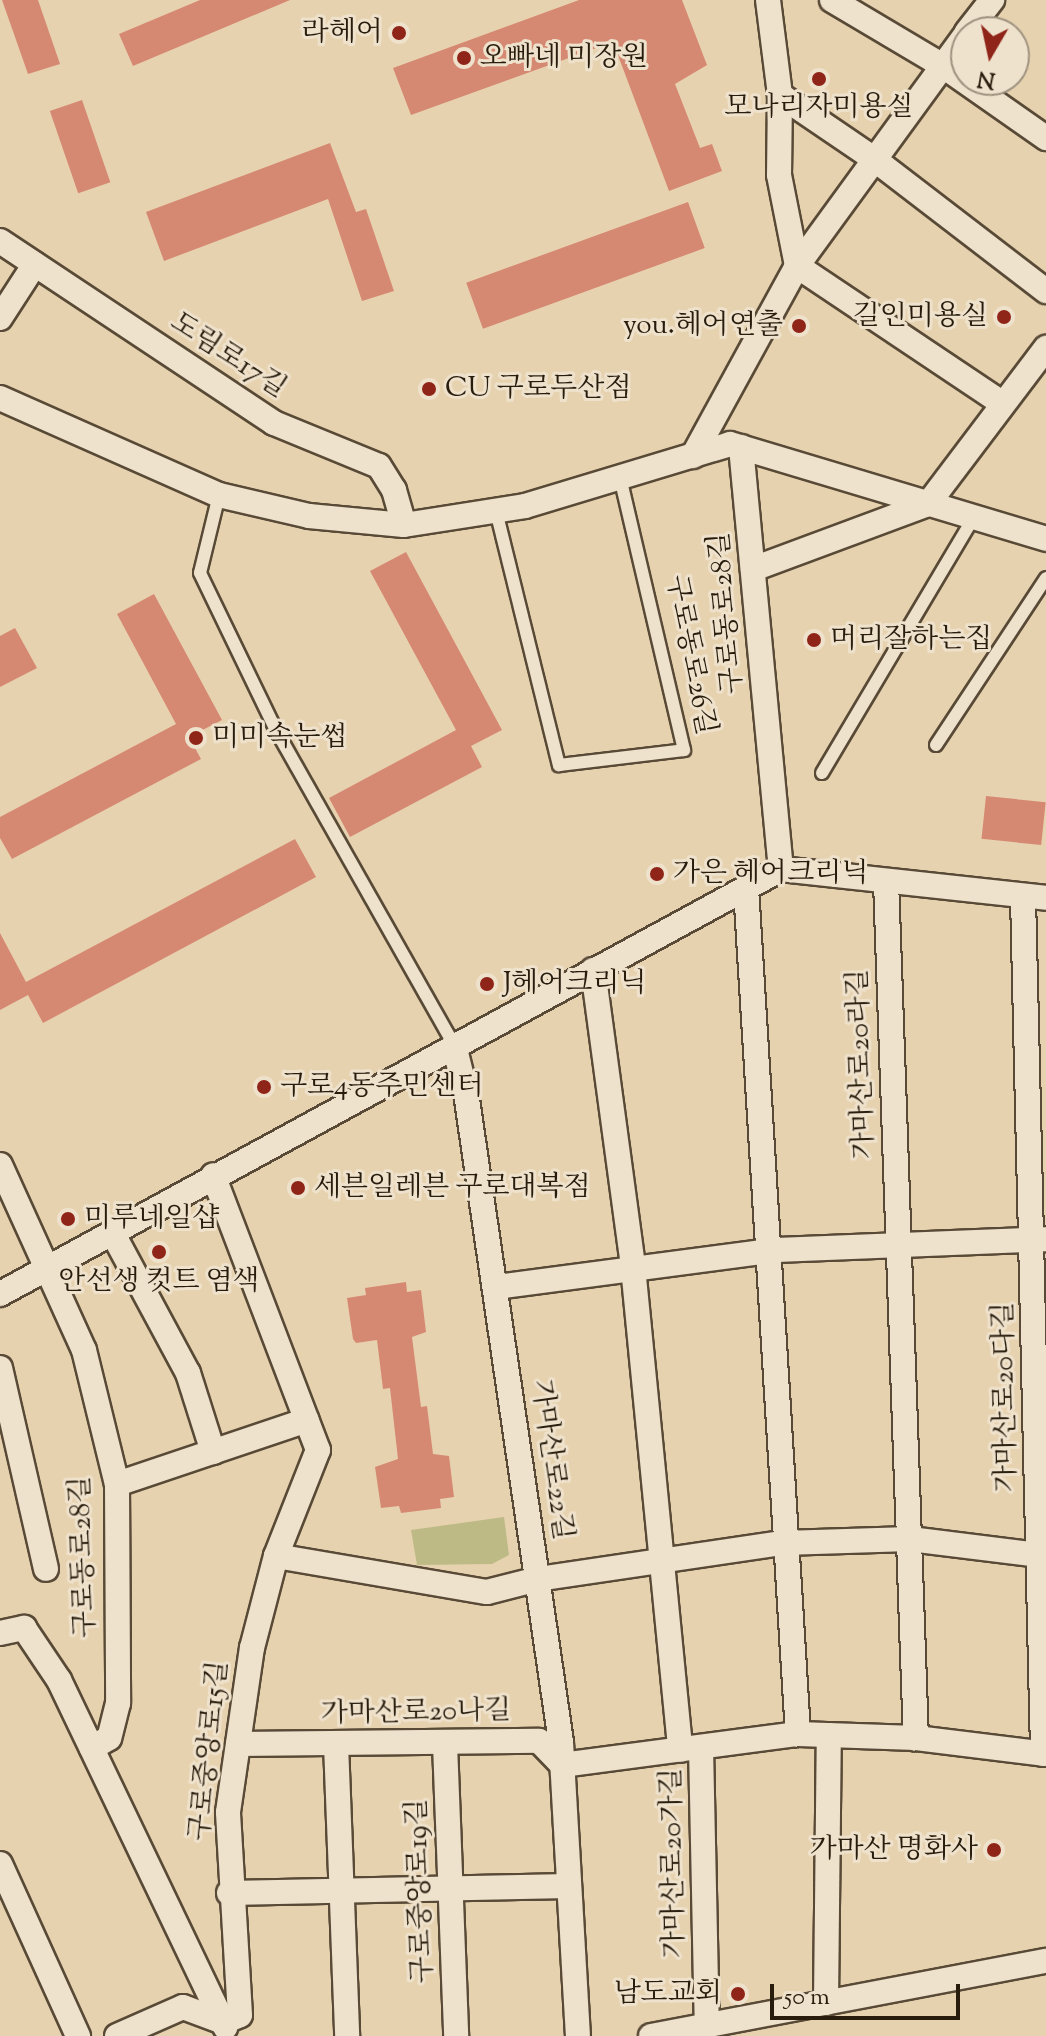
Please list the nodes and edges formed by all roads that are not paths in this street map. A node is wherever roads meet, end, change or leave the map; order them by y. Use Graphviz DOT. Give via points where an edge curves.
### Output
graph roads {
  1 [pos="768,0"];
  2 [pos="832,0"];
  3 [pos="950,56"];
  4 [pos="943,66"];
  5 [pos="780,95"];
  6 [pos="1046,138"];
  7 [pos="874,159"];
  8 [pos="0,241"];
  9 [pos="35,264"];
  10 [pos="797,266"];
  11 [pos="1046,291"];
  12 [pos="0,318"];
  13 [pos="1046,348"];
  14 [pos="0,398"];
  15 [pos="1002,403"];
  16 [pos="741,447"];
  17 [pos="693,456"];
  18 [pos="620,478"];
  19 [pos="219,495"];
  20 [pos="928,504"];
  21 [pos="496,511"];
  22 [pos="974,517"];
  23 [pos="404,525"];
  24 [pos="1046,539"];
  25 [pos="753,569"];
  26 [pos="1046,578"];
  27 [pos="936,745"];
  28 [pos="822,773"];
  29 [pos="781,869"];
  30 [pos="886,881"];
  31 [pos="746,888"];
  32 [pos="1034,897"];
  33 [pos="593,970"];
  34 [pos="454,1045"];
  35 [pos="0,1165"];
  36 [pos="213,1175"];
  37 [pos="112,1232"];
  38 [pos="1040,1239"];
  39 [pos="898,1245"];
  40 [pos="767,1251"];
  41 [pos="48,1267"];
  42 [pos="633,1267"];
  43 [pos="496,1287"];
  44 [pos="0,1294"];
  45 [pos="0,1368"];
  46 [pos="307,1420"];
  47 [pos="213,1452"];
  48 [pos="117,1484"];
  49 [pos="910,1539"];
  50 [pos="783,1543"];
  51 [pos="1042,1555"];
  52 [pos="276,1556"];
  53 [pos="664,1560"];
  54 [pos="46,1569"];
  55 [pos="538,1579"];
  56 [pos="0,1633"];
  57 [pos="798,1734"];
  58 [pos="829,1735"];
  59 [pos="916,1738"];
  60 [pos="238,1744"];
  61 [pos="336,1744"];
  62 [pos="445,1744"];
  63 [pos="92,1748"];
  64 [pos="691,1748"];
  65 [pos="1044,1754"];
  66 [pos="562,1765"];
  67 [pos="0,1864"];
  68 [pos="569,1886"];
  69 [pos="451,1888"];
  70 [pos="341,1891"];
  71 [pos="229,1893"];
  72 [pos="1046,1961"];
  73 [pos="826,2003"];
  74 [pos="718,2028"];
  75 [pos="226,2029"];
  76 [pos="78,2036"];
  77 [pos="117,2036"];
  78 [pos="347,2036"];
  79 [pos="456,2036"];
  80 [pos="578,2036"];
  81 [pos="651,2036"];
  1 -- 5 [label="street"];
  2 -- 4 [label="street"];
  3 -- 4 [label="street"];
  4 -- 6 [label="street"];
  4 -- 7 [label="street"];
  5 -- 7 [label="street"];
  5 -- 10 [label="street" via="779,175"];
  7 -- 10 [label="street"];
  7 -- 11 [label="street"];
  8 -- 9 [label="street, 도림로17길"];
  9 -- 12 [label="street"];
  9 -- 23 [label="street, 도림로17길" via="274,423 379,466 394,490"];
  10 -- 15 [label="street"];
  10 -- 17 [label="street"];
  13 -- 15 [label="street"];
  14 -- 19 [label="street"];
  15 -- 20 [label="street"];
  16 -- 17 [label="street" via="730,444"];
  16 -- 20 [label="street"];
  16 -- 25 [label="street, 구로동로28길"];
  17 -- 18 [label="street"];
  18 -- 21 [label="street"];
  18 -- 21 [label="lane, 구로동로26길" via="684,750 559,765"];
  19 -- 23 [label="street" via="309,516"];
  19 -- 34 [label="lane" via="200,573 277,732"];
  20 -- 22 [label="street"];
  20 -- 25 [label="street"];
  21 -- 23 [label="street"];
  22 -- 24 [label="street"];
  22 -- 28 [label="lane"];
  25 -- 29 [label="street, 구로동로28길"];
  26 -- 27 [label="lane"];
  29 -- 30 [label="street"];
  29 -- 31 [label="street"];
  30 -- 32 [label="street"];
  30 -- 39 [label="street, 가마산로20라길"];
  31 -- 33 [label="street"];
  31 -- 40 [label="street"];
  32 -- 38 [label="street"];
  33 -- 34 [label="street"];
  33 -- 42 [label="street"];
  34 -- 36 [label="street"];
  34 -- 43 [label="street, 가마산로22길"];
  35 -- 41 [label="street, 구로동로28길"];
  36 -- 37 [label="street"];
  36 -- 46 [label="street, 구로중앙로15길"];
  37 -- 41 [label="street"];
  37 -- 47 [label="street" via="188,1373"];
  38 -- 39 [label="street"];
  38 -- 51 [label="street, 가마산로20다길"];
  39 -- 40 [label="street"];
  39 -- 49 [label="street"];
  40 -- 42 [label="street"];
  40 -- 50 [label="street"];
  41 -- 44 [label="street"];
  41 -- 48 [label="street, 구로동로28길" via="84,1350"];
  42 -- 43 [label="street"];
  42 -- 53 [label="street"];
  43 -- 55 [label="street, 가마산로22길"];
  45 -- 54 [label="street, 구로동로28길"];
  46 -- 47 [label="street"];
  46 -- 52 [label="street, 구로중앙로15길" via="318,1450"];
  47 -- 48 [label="street"];
  48 -- 63 [label="street, 구로동로28길" via="118,1703 109,1738"];
  49 -- 50 [label="street"];
  49 -- 51 [label="street"];
  49 -- 59 [label="street"];
  50 -- 53 [label="street"];
  50 -- 57 [label="street"];
  51 -- 65 [label="street"];
  52 -- 55 [label="street" via="487,1592"];
  52 -- 60 [label="street, 구로중앙로15길" via="252,1648"];
  53 -- 55 [label="street"];
  53 -- 64 [label="street"];
  55 -- 66 [label="street, 가마산로22길"];
  56 -- 63 [label="street" via="24,1628 59,1680"];
  57 -- 58 [label="street"];
  57 -- 64 [label="street"];
  58 -- 59 [label="street"];
  58 -- 73 [label="street"];
  59 -- 65 [label="street"];
  60 -- 61 [label="street, 가마산로20나길"];
  60 -- 71 [label="street, 구로중앙로15길" via="228,1812"];
  61 -- 62 [label="street, 가마산로20나길"];
  61 -- 70 [label="street"];
  62 -- 66 [label="street, 가마산로20나길" via="539,1741"];
  62 -- 69 [label="street, 구로중앙로19길"];
  63 -- 75 [label="street"];
  64 -- 66 [label="street"];
  64 -- 74 [label="street, 가마산로20가길"];
  66 -- 68 [label="street, 가마산로22길"];
  67 -- 76 [label="street"];
  68 -- 69 [label="street"];
  68 -- 80 [label="street, 가마산로22길"];
  69 -- 70 [label="street"];
  69 -- 79 [label="street, 구로중앙로19길"];
  70 -- 71 [label="street"];
  70 -- 78 [label="street"];
  71 -- 75 [label="street, 구로중앙로15길" via="240,2015"];
  72 -- 73 [label="street"];
  73 -- 74 [label="street"];
  74 -- 81 [label="street"];
  75 -- 77 [label="street" via="183,2007"];
}
